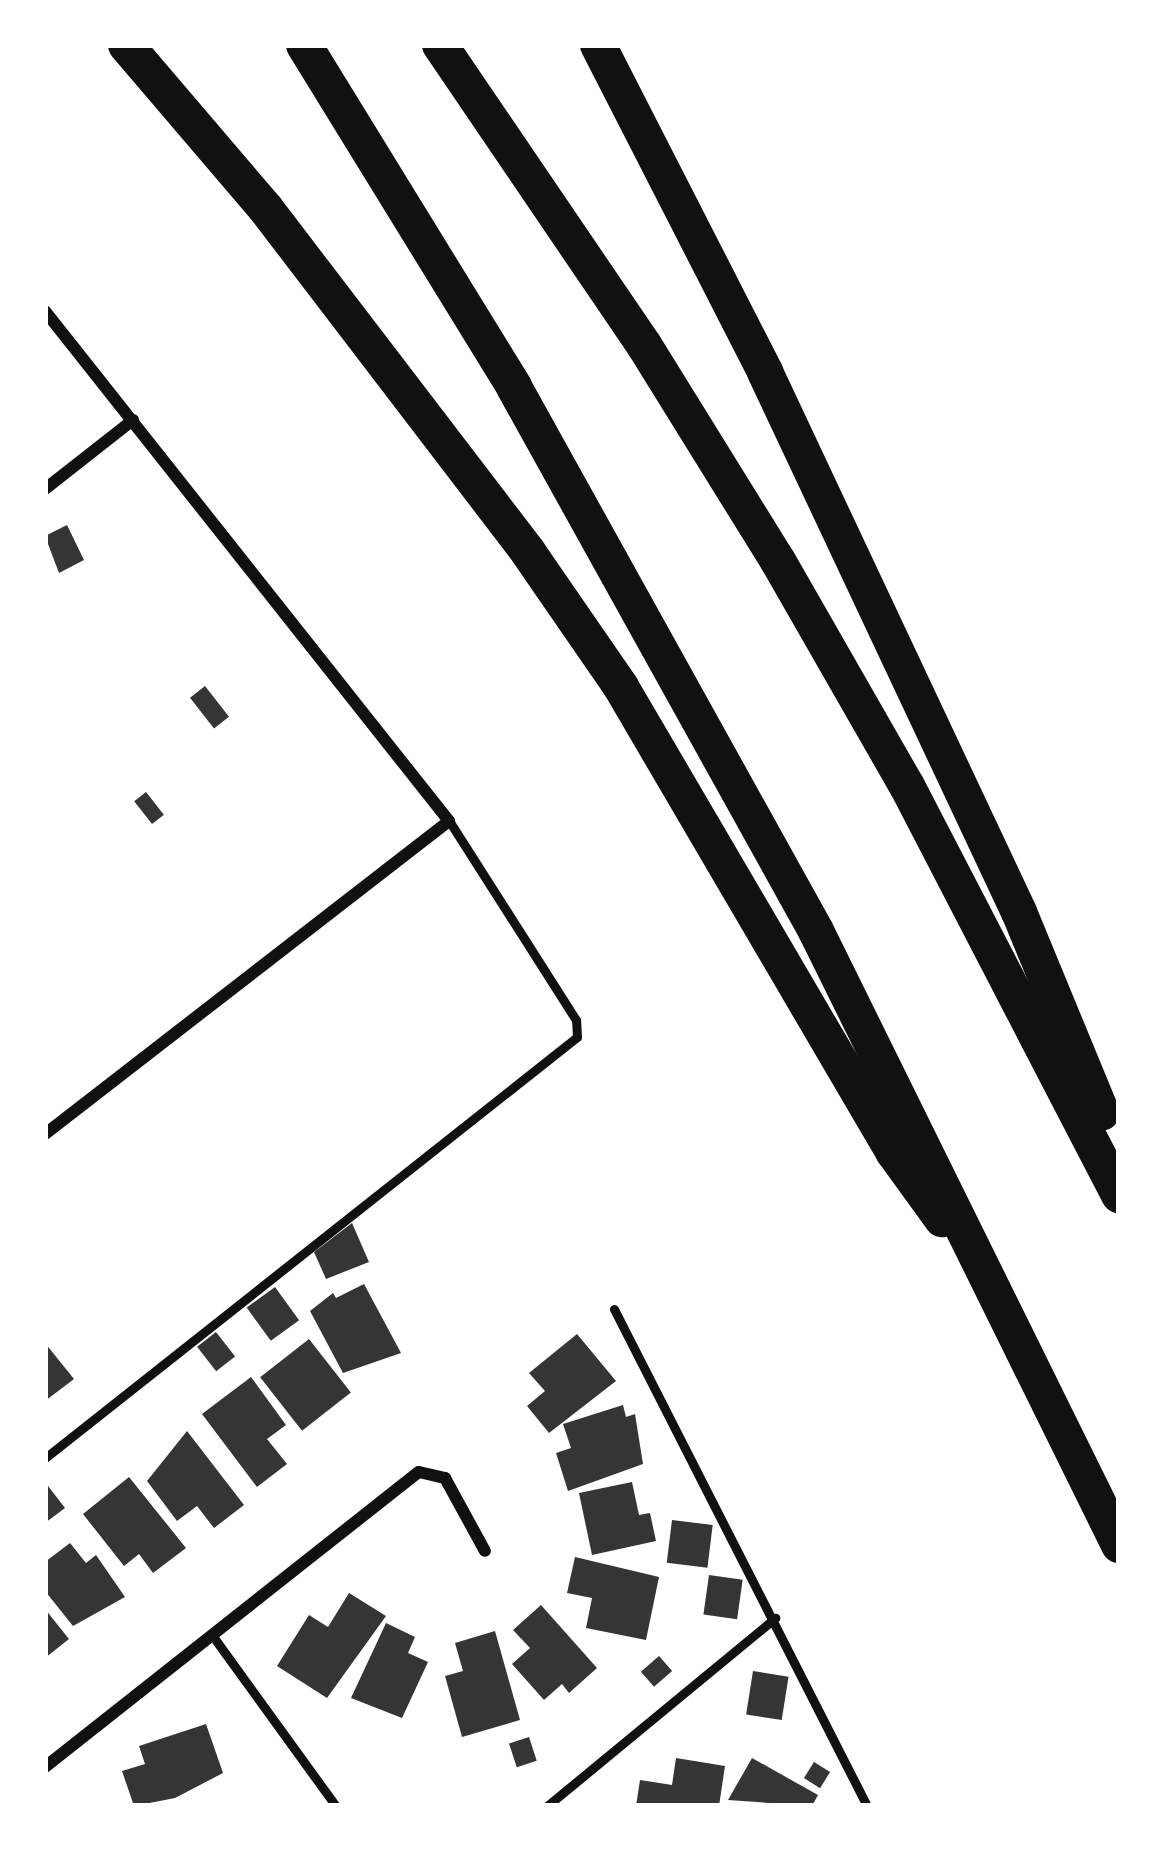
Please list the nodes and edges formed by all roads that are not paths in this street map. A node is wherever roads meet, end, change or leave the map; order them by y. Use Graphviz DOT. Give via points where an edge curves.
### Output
graph roads {
  1 [pos="126,45"];
  2 [pos="304,45"];
  3 [pos="440,45"];
  4 [pos="598,45"];
  5 [pos="45,311"];
  6 [pos="133,419"];
  7 [pos="45,489"];
  8 [pos="449,821"];
  9 [pos="45,1134"];
  10 [pos="1119,1155"];
  11 [pos="1119,1195"];
  12 [pos="1004,1304"];
  13 [pos="614,1309"];
  14 [pos="45,1458"];
  15 [pos="1119,1545"];
  16 [pos="485,1551"];
  17 [pos="775,1618"];
  18 [pos="212,1635"];
  19 [pos="45,1767"];
  20 [pos="336,1806"];
  21 [pos="547,1806"];
  22 [pos="867,1806"];
  1 -- 12 [label="highway" via="296,246 529,552 621,687 894,1153"];
  2 -- 12 [label="highway" via="514,387 685,693"];
  3 -- 11 [label="highway" via="778,560 908,786"];
  4 -- 10 [label="highway" via="765,372 948,761"];
  5 -- 6 [label="street"];
  6 -- 7 [label="street"];
  6 -- 8 [label="street"];
  8 -- 9 [label="street"];
  8 -- 14 [label="lane" via="576,1020 578,1036"];
  12 -- 15 [label="highway"];
  13 -- 17 [label="lane"];
  16 -- 18 [label="street" via="445,1478 419,1472"];
  17 -- 21 [label="lane"];
  17 -- 22 [label="lane"];
  18 -- 19 [label="street"];
  18 -- 20 [label="lane"];
}
